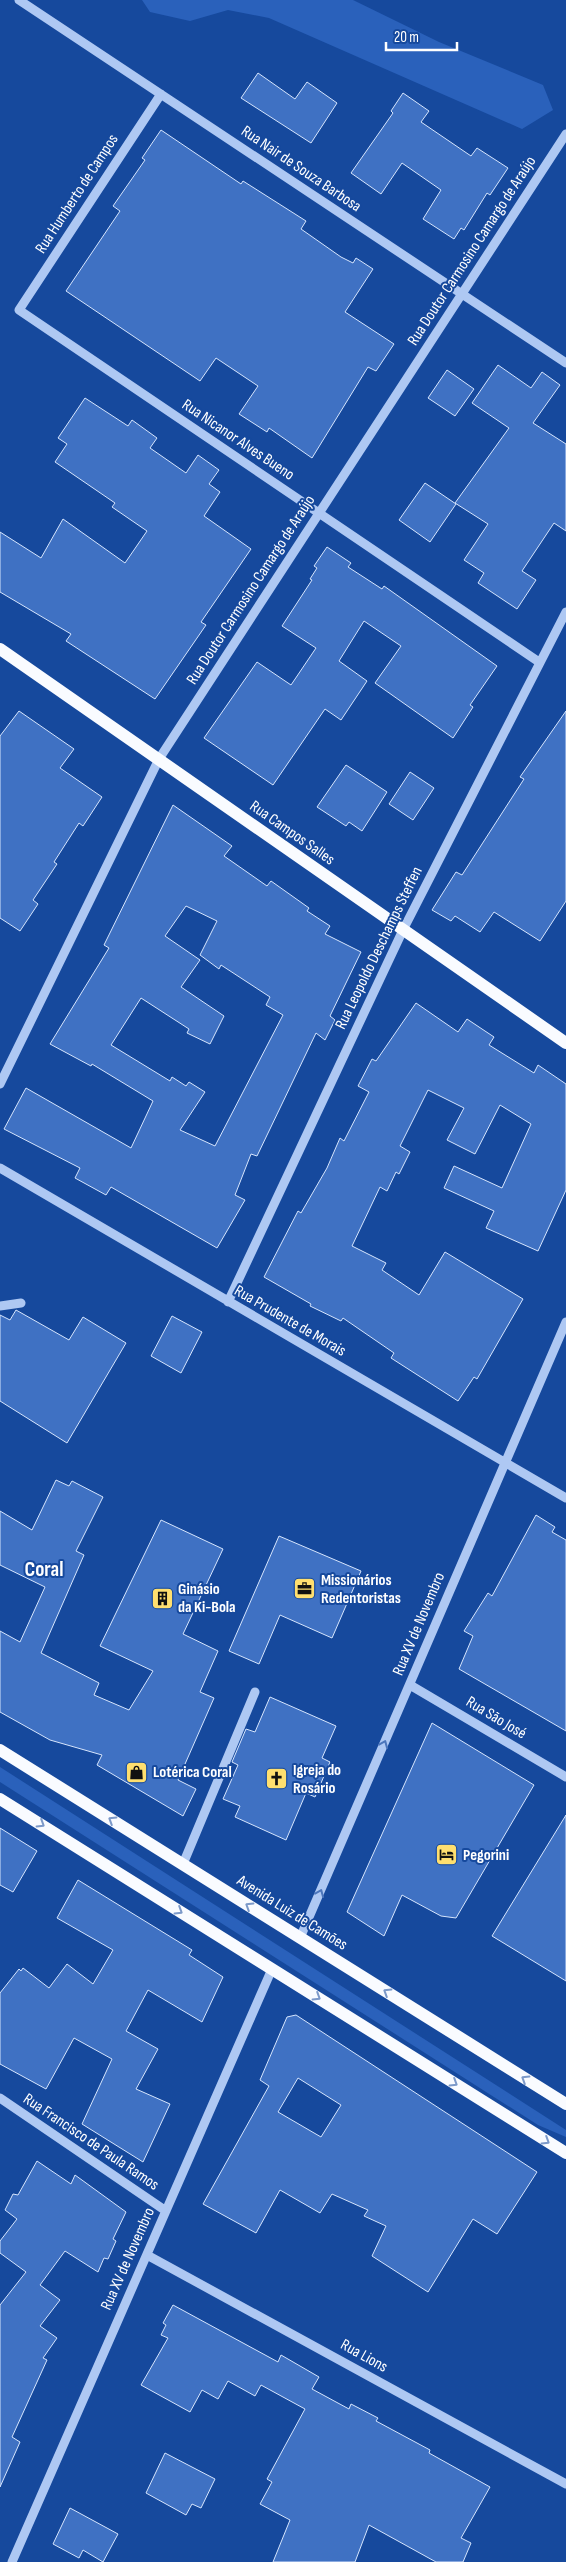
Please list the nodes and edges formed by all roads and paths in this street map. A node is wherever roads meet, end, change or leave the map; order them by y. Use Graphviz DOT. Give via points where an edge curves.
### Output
graph roads {
  1 [pos="19,0"];
  2 [pos="161,94"];
  3 [pos="566,134"];
  4 [pos="462,294"];
  5 [pos="18,310"];
  6 [pos="566,363"];
  7 [pos="319,513"];
  8 [pos="566,612"];
  9 [pos="0,649"];
  10 [pos="539,662"];
  11 [pos="158,759"];
  12 [pos="403,930"];
  13 [pos="566,1043"];
  14 [pos="0,1084"];
  15 [pos="0,1168"];
  16 [pos="21,1302"];
  17 [pos="228,1302"];
  18 [pos="0,1306"];
  19 [pos="566,1322"];
  20 [pos="505,1463"];
  21 [pos="566,1498"];
  22 [pos="410,1684"];
  23 [pos="255,1692"];
  24 [pos="0,1750"];
  25 [pos="566,1778"];
  26 [pos="0,1798"];
  27 [pos="183,1864"];
  28 [pos="300,1938"];
  29 [pos="272,1969"];
  30 [pos="0,2098"];
  31 [pos="566,2104"];
  32 [pos="566,2153"];
  33 [pos="166,2211"];
  34 [pos="147,2255"];
  35 [pos="566,2484"];
  36 [pos="12,2562"];
  1 -- 2 [label="street, Rua Nair de Souza Barbosa"];
  2 -- 4 [label="street, Rua Nair de Souza Barbosa"];
  2 -- 5 [label="street, Rua Humberto de Campos"];
  3 -- 4 [label="street, Rua Doutor Carmosino Camargo de Araújo"];
  4 -- 6 [label="street, Rua Nair de Souza Barbosa"];
  4 -- 7 [label="street, Rua Doutor Carmosino Camargo de Araújo"];
  5 -- 7 [label="street, Rua Nicanor Alves Bueno"];
  7 -- 10 [label="street, Rua Nicanor Alves Bueno"];
  7 -- 11 [label="street, Rua Doutor Carmosino Camargo de Araújo"];
  8 -- 10 [label="street, Rua Leopoldo Deschamps Steffen"];
  9 -- 11 [label="main road, Rua Campos Salles"];
  10 -- 12 [label="street, Rua Leopoldo Deschamps Steffen"];
  11 -- 12 [label="main road, Rua Campos Salles"];
  11 -- 14 [label="street, Rua Doutor Carmosino Camargo de Araújo"];
  12 -- 13 [label="main road, Rua Campos Salles"];
  12 -- 17 [label="street, Rua Leopoldo Deschamps Steffen"];
  15 -- 17 [label="street, Rua Prudente de Morais"];
  16 -- 18 [label="street"];
  17 -- 20 [label="street, Rua Prudente de Morais"];
  19 -- 20 [label="street, Rua XV de Novembro"];
  20 -- 21 [label="street, Rua Prudente de Morais"];
  20 -- 22 [label="street, Rua XV de Novembro"];
  22 -- 25 [label="street, Rua São José"];
  28 -- 22 [label="street, Rua XV de Novembro, one-way"];
  23 -- 27 [label="street"];
  27 -- 24 [label="main road, Avenida Luiz de Camões, one-way"];
  26 -- 29 [label="main road, one-way"];
  28 -- 27 [label="main road, Avenida Luiz de Camões, one-way"];
  31 -- 28 [label="main road, Avenida Luiz de Camões, one-way"];
  29 -- 32 [label="main road, one-way"];
  29 -- 33 [label="street, Rua XV de Novembro"];
  30 -- 33 [label="street, Rua Francisco de Paula Ramos"];
  33 -- 34 [label="street, Rua XV de Novembro"];
  34 -- 35 [label="street, Rua Lions"];
  34 -- 36 [label="street, Rua XV de Novembro"];
}
